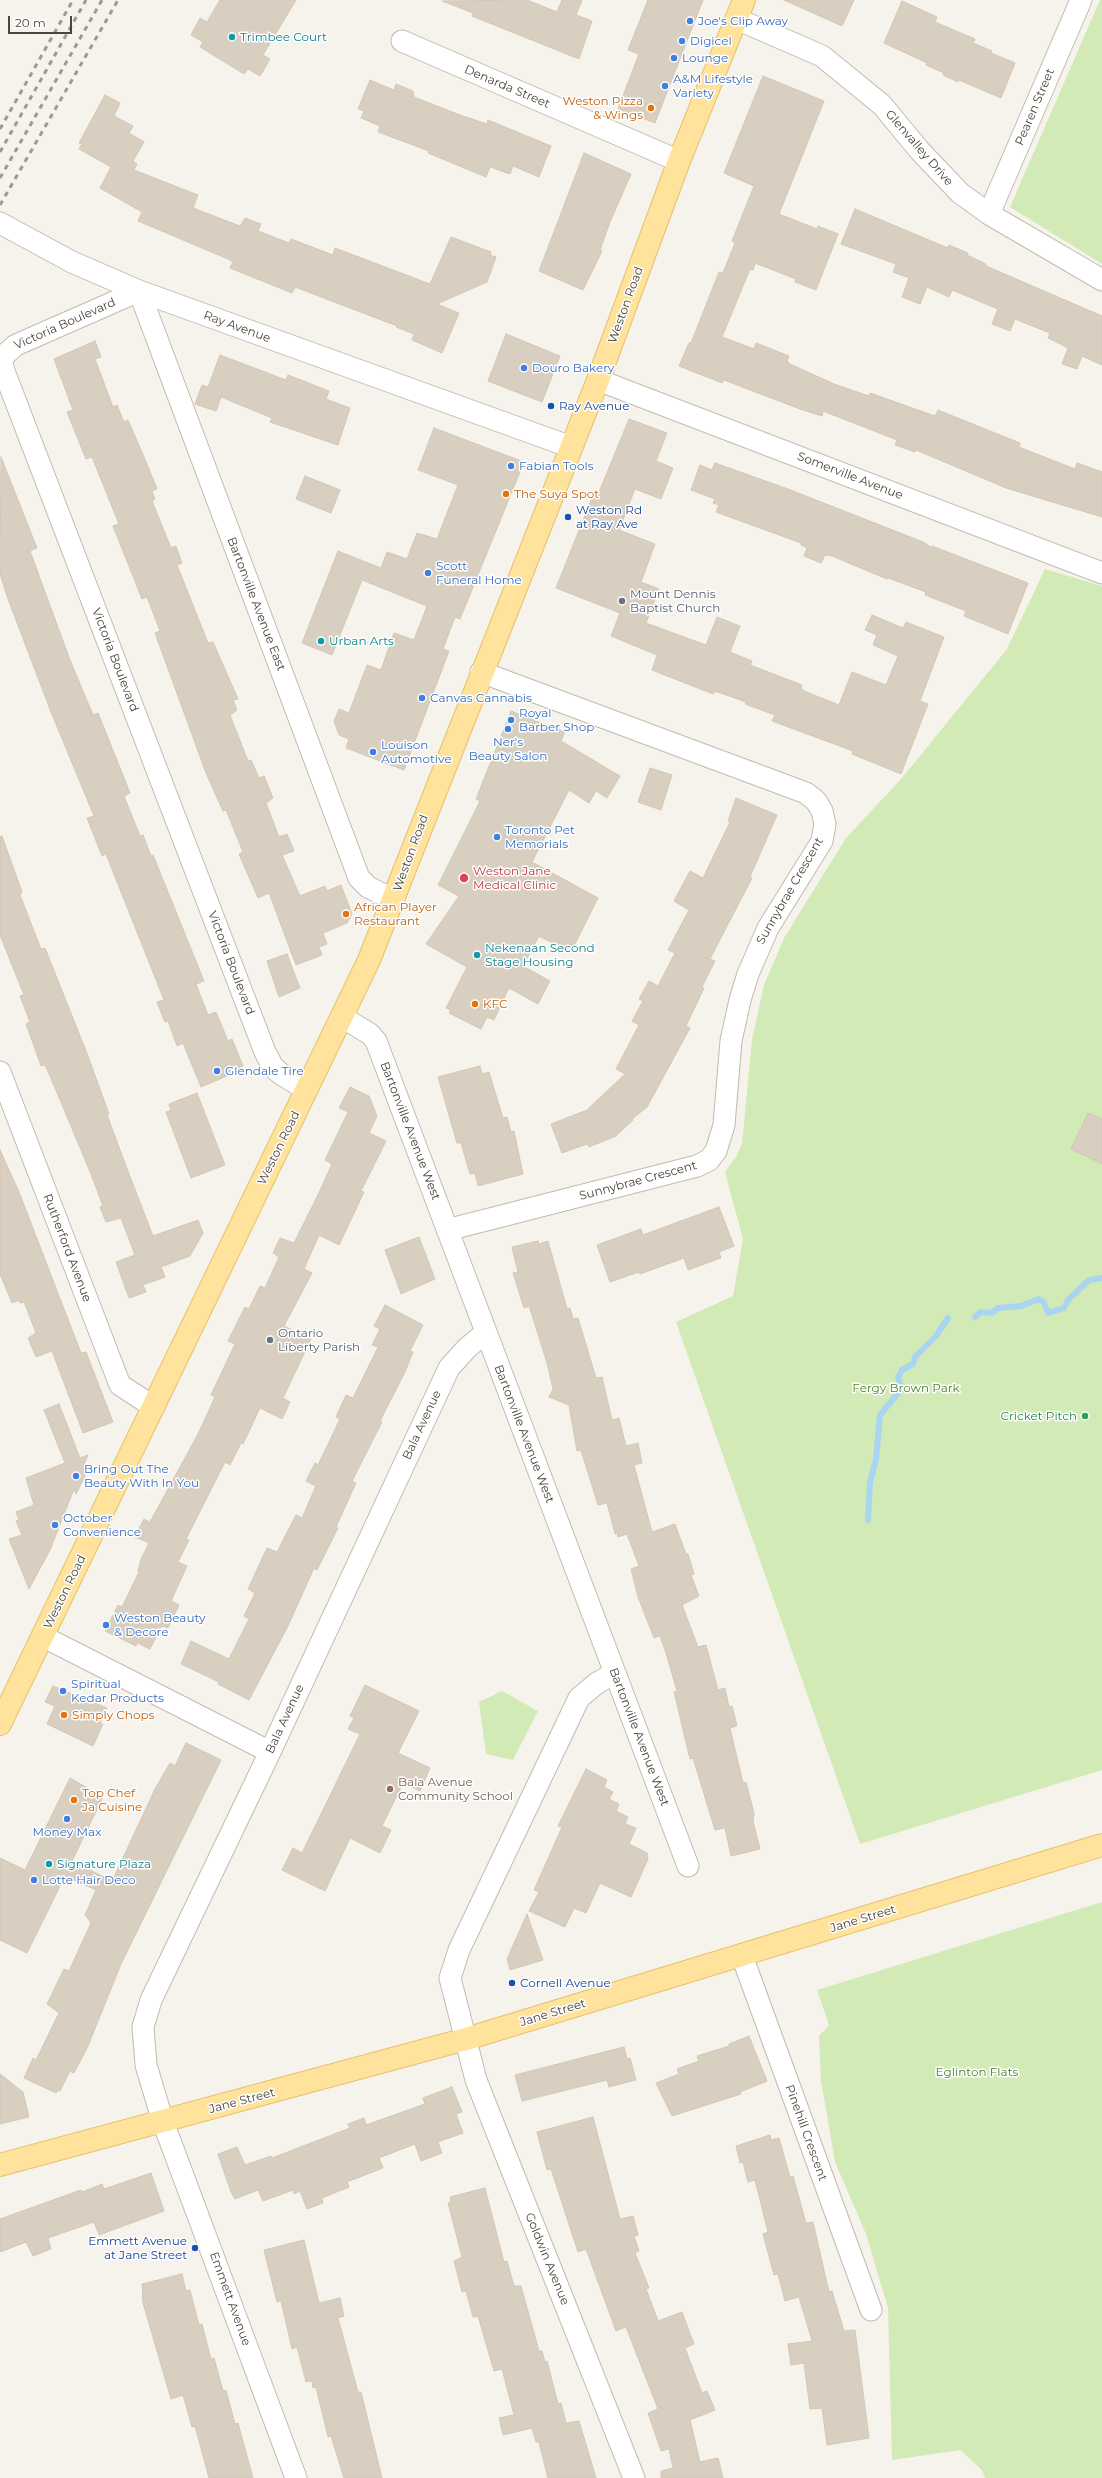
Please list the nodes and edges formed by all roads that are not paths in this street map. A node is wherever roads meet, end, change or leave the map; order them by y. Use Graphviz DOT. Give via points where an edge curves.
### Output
graph roads {
  1 [pos="1081,0"];
  2 [pos="741,9"];
  3 [pos="402,41"];
  4 [pos="678,161"];
  5 [pos="989,214"];
  6 [pos="0,223"];
  7 [pos="1102,280"];
  8 [pos="139,291"];
  9 [pos="598,380"];
  10 [pos="571,447"];
  11 [pos="1102,573"];
  12 [pos="481,672"];
  13 [pos="394,900"];
  14 [pos="342,1017"];
  15 [pos="0,1072"];
  16 [pos="307,1090"];
  17 [pos="447,1230"];
  18 [pos="485,1333"];
  19 [pos="154,1407"];
  20 [pos="44,1637"];
  21 [pos="615,1673"];
  22 [pos="1,1722"];
  23 [pos="270,1752"];
  24 [pos="1102,1844"];
  25 [pos="688,1866"];
  26 [pos="742,1956"];
  27 [pos="466,2039"];
  28 [pos="162,2122"];
  29 [pos="0,2165"];
  30 [pos="871,2310"];
  31 [pos="296,2478"];
  32 [pos="634,2478"];
  1 -- 5 [label="street, Pearen Street"];
  2 -- 4 [label="main road, Weston Road"];
  2 -- 5 [label="street, Glenvalley Drive" via="822,56 882,105 947,181"];
  3 -- 4 [label="street, Denarda Street"];
  4 -- 9 [label="main road, Weston Road"];
  5 -- 7 [label="street, Glenvalley Drive"];
  6 -- 8 [label="street, Ray Avenue" via="72,262"];
  8 -- 10 [label="street, Ray Avenue"];
  8 -- 13 [label="street, Bartonville Avenue East" via="359,878 368,887"];
  8 -- 16 [label="street, Victoria Boulevard" via="16,345 1,358 265,1052 273,1067"];
  9 -- 10 [label="main road, Weston Road"];
  9 -- 11 [label="street, Somerville Avenue"];
  10 -- 12 [label="main road, Weston Road"];
  12 -- 13 [label="main road, Weston Road"];
  12 -- 17 [label="street, Sunnybrae Crescent" via="806,793 816,801 825,824 822,841 768,928 748,974 732,1040 724,1125 716,1151 709,1160 697,1166"];
  13 -- 14 [label="main road, Weston Road"];
  14 -- 16 [label="main road, Weston Road"];
  14 -- 17 [label="street, Bartonville Avenue West" via="370,1034 376,1041"];
  15 -- 19 [label="street, Rutherford Avenue" via="120,1385"];
  16 -- 19 [label="main road, Weston Road"];
  17 -- 18 [label="street, Bartonville Avenue West"];
  18 -- 21 [label="street, Bartonville Avenue West"];
  18 -- 23 [label="street, Bala Avenue" via="449,1368"];
  19 -- 20 [label="main road, Weston Road"];
  20 -- 22 [label="main road, Weston Road"];
  20 -- 23 [label="street"];
  21 -- 25 [label="street, Bartonville Avenue West"];
  21 -- 27 [label="street" via="597,1683 579,1698 456,1956 450,1978"];
  23 -- 28 [label="street, Bala Avenue" via="146,2012 143,2027 146,2065"];
  24 -- 26 [label="main road, Jane Street"];
  26 -- 27 [label="main road, Jane Street"];
  26 -- 30 [label="street, Pinehill Crescent"];
  27 -- 28 [label="main road, Jane Street"];
  27 -- 32 [label="street, Goldwin Avenue" via="476,2080"];
  28 -- 29 [label="main road, Jane Street"];
  28 -- 31 [label="street, Emmett Avenue"];
}
